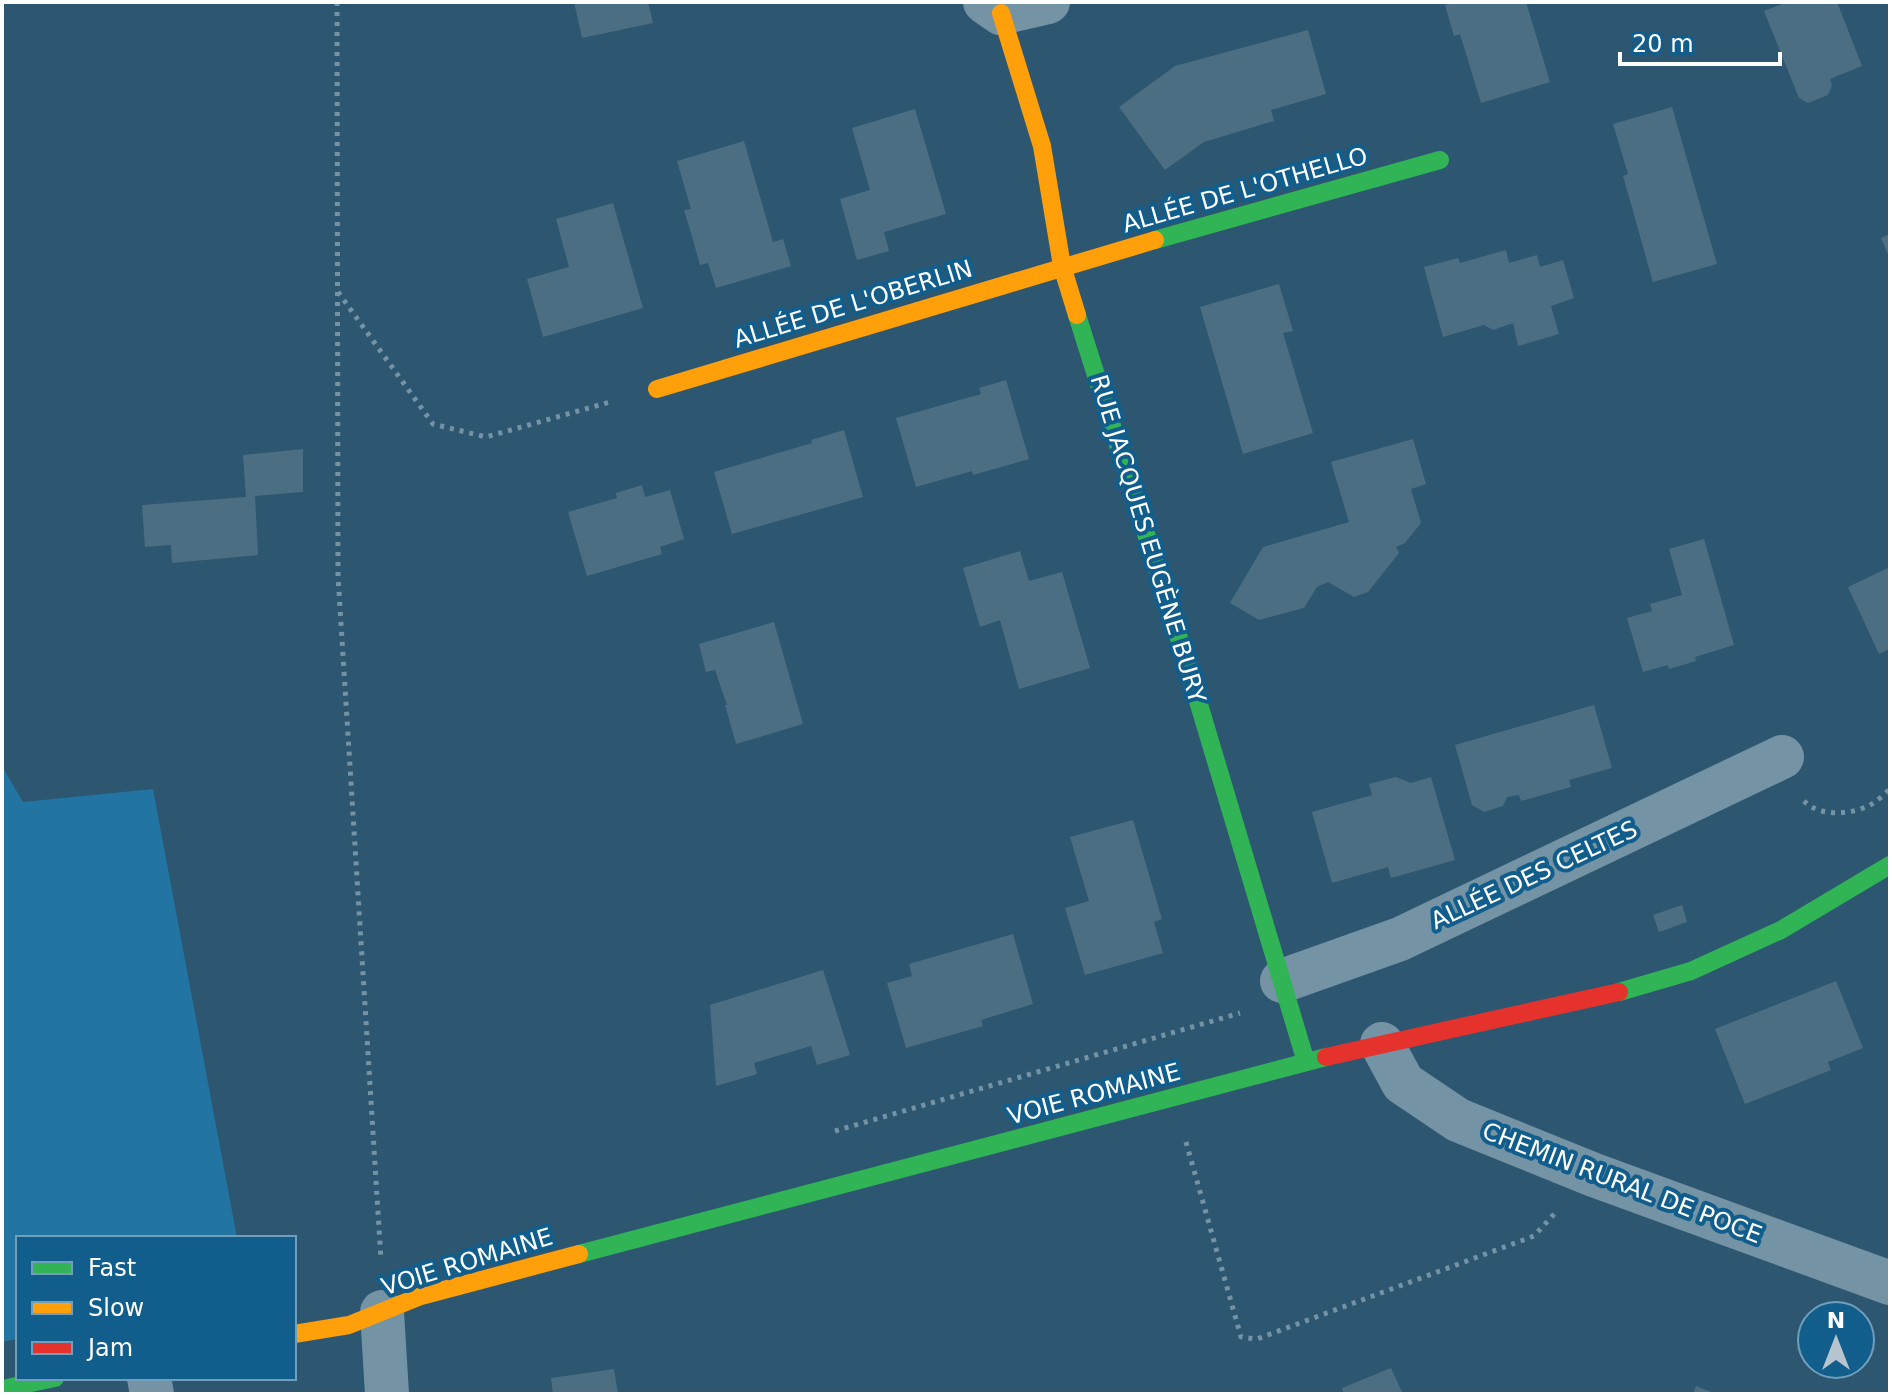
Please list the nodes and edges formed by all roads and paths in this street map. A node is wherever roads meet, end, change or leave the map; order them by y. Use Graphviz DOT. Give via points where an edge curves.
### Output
graph roads {
  1 [pos="337,2"];
  2 [pos="1048,2"];
  3 [pos="993,8"];
  4 [pos="1440,160"];
  5 [pos="1062,266"];
  6 [pos="338,291"];
  7 [pos="657,389"];
  8 [pos="1782,757"];
  9 [pos="1890,789"];
  10 [pos="1890,865"];
  11 [pos="1282,981"];
  12 [pos="1382,1044"];
  13 [pos="1306,1062"];
  14 [pos="1172,1098"];
  15 [pos="1594,1175"];
  16 [pos="1890,1283"];
  17 [pos="382,1312"];
  18 [pos="296,1334"];
  19 [pos="45,1380"];
  20 [pos="2,1389"];
  21 [pos="387,1394"];
  1 -- 6 [label="path"];
  2 -- 3 [label="street, RUE JACQUES EUGÈNE BURY"];
  3 -- 5 [label="street, RUE JACQUES EUGÈNE BURY" via="1042,146"];
  4 -- 5 [label="street, ALLÉE DE L'OTHELLO"];
  5 -- 7 [label="street, ALLÉE DE L'OBERLIN"];
  5 -- 11 [label="street, RUE JACQUES EUGÈNE BURY"];
  6 -- 7 [label="path" via="433,424 486,437"];
  6 -- 17 [label="path" via="338,576"];
  8 -- 9 [label="path" via="1797,793 1811,808 1839,813 1870,805"];
  8 -- 11 [label="street, ALLÉE DES CELTES" via="1400,939"];
  10 -- 12 [label="street, VOIE ROMAINE" via="1781,930 1691,971 1596,999"];
  11 -- 13 [label="street, RUE JACQUES EUGÈNE BURY"];
  12 -- 13 [label="street, VOIE ROMAINE"];
  12 -- 15 [label="street, CHEMIN RURAL DE POCE" via="1403,1083 1458,1120"];
  13 -- 14 [label="street, VOIE ROMAINE"];
  14 -- 15 [label="path" via="1241,1337 1257,1339 1534,1236"];
  14 -- 17 [label="street, VOIE ROMAINE" via="421,1296"];
  15 -- 16 [label="street, CHEMIN RURAL DE POCE"];
  17 -- 18 [label="street, VOIE ROMAINE" via="349,1325"];
  17 -- 21 [label="street"];
  19 -- 20 [label="street"];
}
